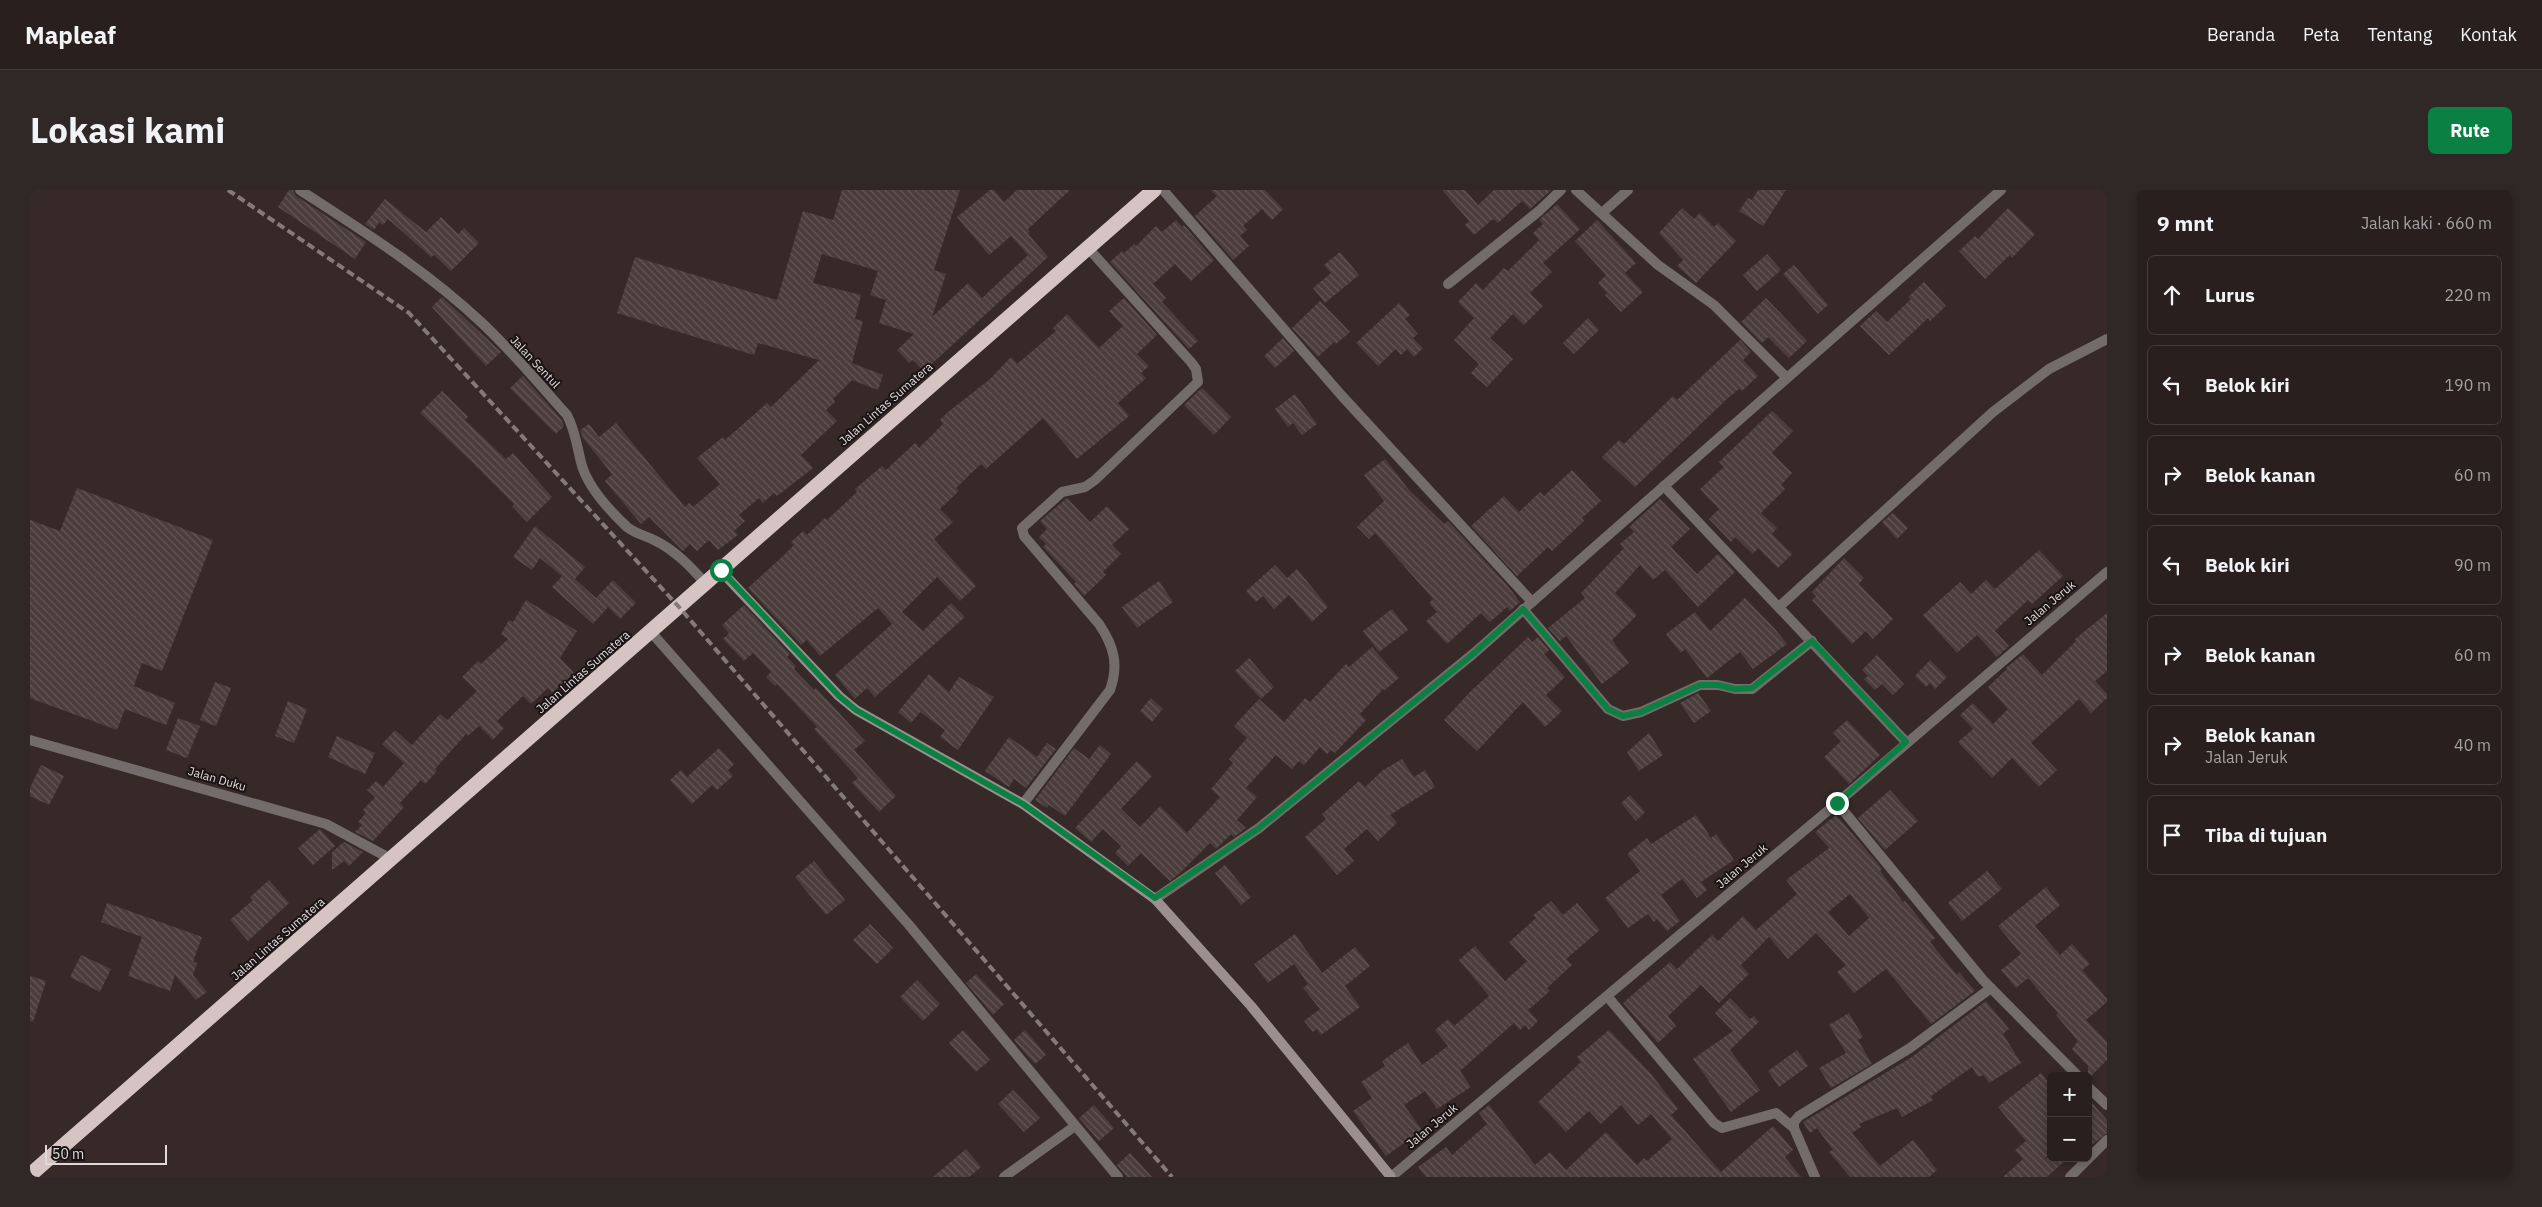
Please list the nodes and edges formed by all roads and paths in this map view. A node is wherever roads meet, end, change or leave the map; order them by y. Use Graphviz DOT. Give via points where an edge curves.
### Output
graph roads {
  1 [pos="300,190"];
  2 [pos="1154,190"];
  3 [pos="1163,190"];
  4 [pos="1562,190"];
  5 [pos="1576,190"];
  6 [pos="1628,190"];
  7 [pos="2001,190"];
  8 [pos="1602,213"];
  9 [pos="1088,248"];
  10 [pos="1448,284"];
  11 [pos="2107,340"];
  12 [pos="1786,378"];
  13 [pos="1664,486"];
  14 [pos="721,570"];
  15 [pos="2107,572"];
  16 [pos="706,584"];
  17 [pos="1532,602"];
  18 [pos="1780,606"];
  19 [pos="1523,609"];
  20 [pos="651,632"];
  21 [pos="1812,641"];
  22 [pos="30,740"];
  23 [pos="1906,742"];
  24 [pos="1837,803"];
  25 [pos="1023,804"];
  26 [pos="391,859"];
  27 [pos="1155,898"];
  28 [pos="1990,988"];
  29 [pos="1607,996"];
  30 [pos="2074,1072"];
  31 [pos="2092,1091"];
  32 [pos="2107,1106"];
  33 [pos="1075,1126"];
  34 [pos="1794,1128"];
  35 [pos="2107,1140"];
  36 [pos="30,1175"];
  37 [pos="1004,1177"];
  38 [pos="1118,1177"];
  39 [pos="1391,1177"];
  40 [pos="1815,1177"];
  41 [pos="2070,1177"];
  1 -- 16 [label="street, Jalan Sentul" via="365,232 482,323 567,415 576,431 590,484 600,497 636,534 653,539 673,551"];
  2 -- 9 [label="highway, Jalan Lintas Sumatera"];
  3 -- 17 [label="street" via="1342,396"];
  4 -- 10 [label="street"];
  5 -- 8 [label="street"];
  6 -- 8 [label="street"];
  7 -- 12 [label="street"];
  8 -- 12 [label="street" via="1658,265 1714,304"];
  9 -- 14 [label="highway, Jalan Lintas Sumatera"];
  9 -- 25 [label="street" via="1191,362 1198,382 1095,480 1085,487 1062,492 1022,528 1024,536 1099,624 1108,637 1116,661 1110,690"];
  11 -- 18 [label="street" via="2049,369 1992,412"];
  12 -- 13 [label="street"];
  13 -- 17 [label="street"];
  13 -- 18 [label="street"];
  14 -- 16 [label="highway, Jalan Lintas Sumatera"];
  14 -- 25 [label="street" via="839,696 856,710"];
  15 -- 23 [label="street, Jalan Jeruk"];
  16 -- 20 [label="highway, Jalan Lintas Sumatera"];
  17 -- 19 [label="street"];
  18 -- 21 [label="street"];
  19 -- 21 [label="street" via="1608,709 1623,716 1641,712 1700,685 1752,688"];
  19 -- 27 [label="street" via="1473,654 1259,828"];
  20 -- 26 [label="highway, Jalan Lintas Sumatera"];
  20 -- 33 [label="street" via="909,925"];
  21 -- 23 [label="street"];
  22 -- 26 [label="street, Jalan Duku" via="326,824"];
  23 -- 24 [label="street, Jalan Jeruk"];
  24 -- 28 [label="street"];
  24 -- 29 [label="street, Jalan Jeruk"];
  25 -- 27 [label="street"];
  26 -- 36 [label="highway, Jalan Lintas Sumatera"];
  27 -- 39 [label="street" via="1251,1006"];
  28 -- 30 [label="street"];
  28 -- 34 [label="street" via="1910,1048 1799,1116"];
  29 -- 34 [label="street" via="1714,1123 1722,1128 1776,1113"];
  29 -- 39 [label="street, Jalan Jeruk"];
  31 -- 32 [label="street"];
  33 -- 37 [label="street"];
  33 -- 38 [label="street"];
  34 -- 40 [label="street"];
  35 -- 41 [label="street"];
}
